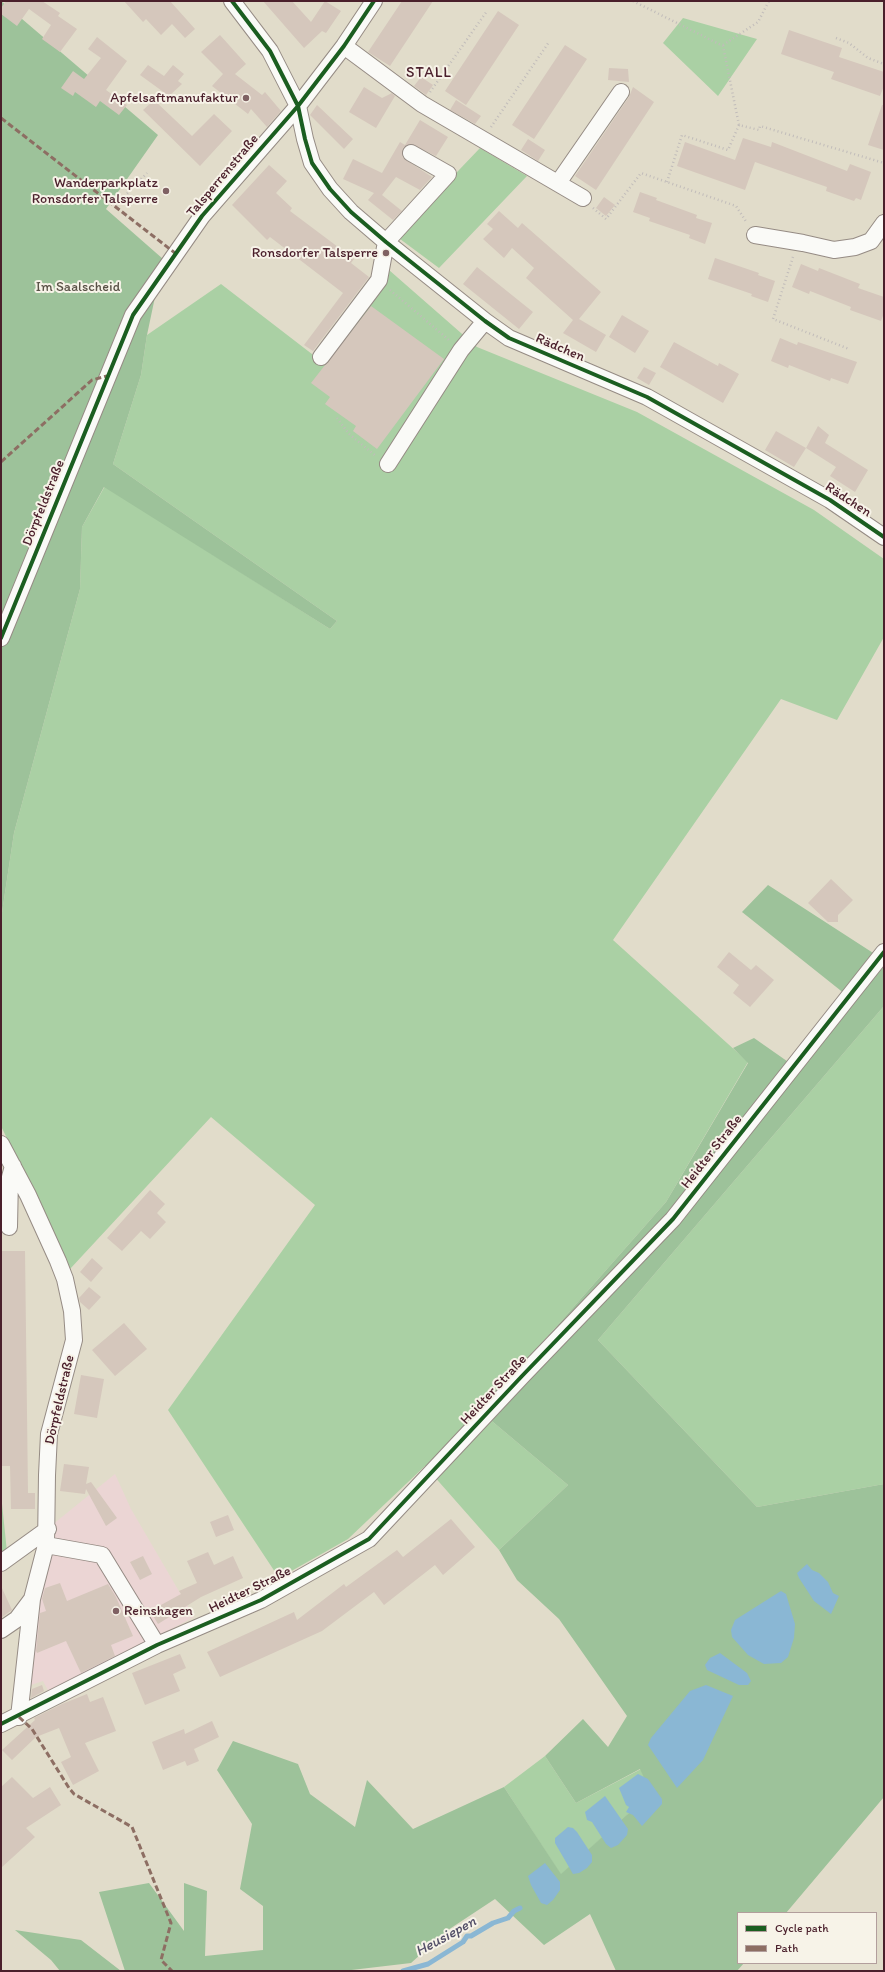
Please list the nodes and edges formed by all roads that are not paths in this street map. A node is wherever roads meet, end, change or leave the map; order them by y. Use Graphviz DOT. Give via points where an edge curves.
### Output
graph roads {
  1 [pos="232,1"];
  2 [pos="374,1"];
  3 [pos="344,46"];
  4 [pos="621,92"];
  5 [pos="298,106"];
  6 [pos="411,153"];
  7 [pos="558,183"];
  8 [pos="583,198"];
  9 [pos="884,223"];
  10 [pos="755,235"];
  11 [pos="386,242"];
  12 [pos="485,321"];
  13 [pos="322,357"];
  14 [pos="107,376"];
  15 [pos="388,464"];
  16 [pos="884,537"];
  17 [pos="1,638"];
  18 [pos="884,952"];
  19 [pos="1,1144"];
  20 [pos="13,1166"];
  21 [pos="9,1227"];
  22 [pos="48,1529"];
  23 [pos="46,1545"];
  24 [pos="1,1563"];
  25 [pos="32,1600"];
  26 [pos="1,1630"];
  27 [pos="157,1645"];
  28 [pos="19,1717"];
  29 [pos="1,1724"];
  30 [pos="1,1737"];
  1 -- 5 [label="street, Rädchen" via="270,51"];
  2 -- 3 [label="street, Talsperrenstraße"];
  3 -- 5 [label="street, Talsperrenstraße"];
  3 -- 7 [label="street" via="422,104"];
  4 -- 7 [label="street"];
  5 -- 11 [label="street, Rädchen" via="312,162 330,189 351,212"];
  5 -- 14 [label="street, Talsperrenstraße" via="202,216 175,253 133,315"];
  6 -- 11 [label="street" via="448,174"];
  7 -- 8 [label="street"];
  9 -- 10 [label="street" via="871,241 855,247 834,250"];
  11 -- 12 [label="street, Rädchen"];
  11 -- 13 [label="street" via="379,280"];
  12 -- 15 [label="street" via="461,350"];
  12 -- 16 [label="street, Rädchen" via="509,338 647,397 830,500"];
  14 -- 17 [label="street, Dörpfeldstraße"];
  18 -- 27 [label="street, Heidter Straße" via="673,1219 369,1540 261,1600"];
  19 -- 20 [label="street, Dörpfeldstraße"];
  20 -- 21 [label="street" via="10,1177"];
  20 -- 22 [label="street, Dörpfeldstraße" via="58,1261 72,1310 74,1340 50,1434 46,1475"];
  22 -- 23 [label="street, Dörpfeldstraße"];
  22 -- 24 [label="street"];
  23 -- 25 [label="street, Dörpfeldstraße"];
  23 -- 27 [label="street" via="102,1555"];
  25 -- 26 [label="street" via="17,1619"];
  25 -- 28 [label="street, Dörpfeldstraße"];
  27 -- 28 [label="street, Heidter Straße"];
  28 -- 29 [label="street"];
  28 -- 30 [label="street"];
}
